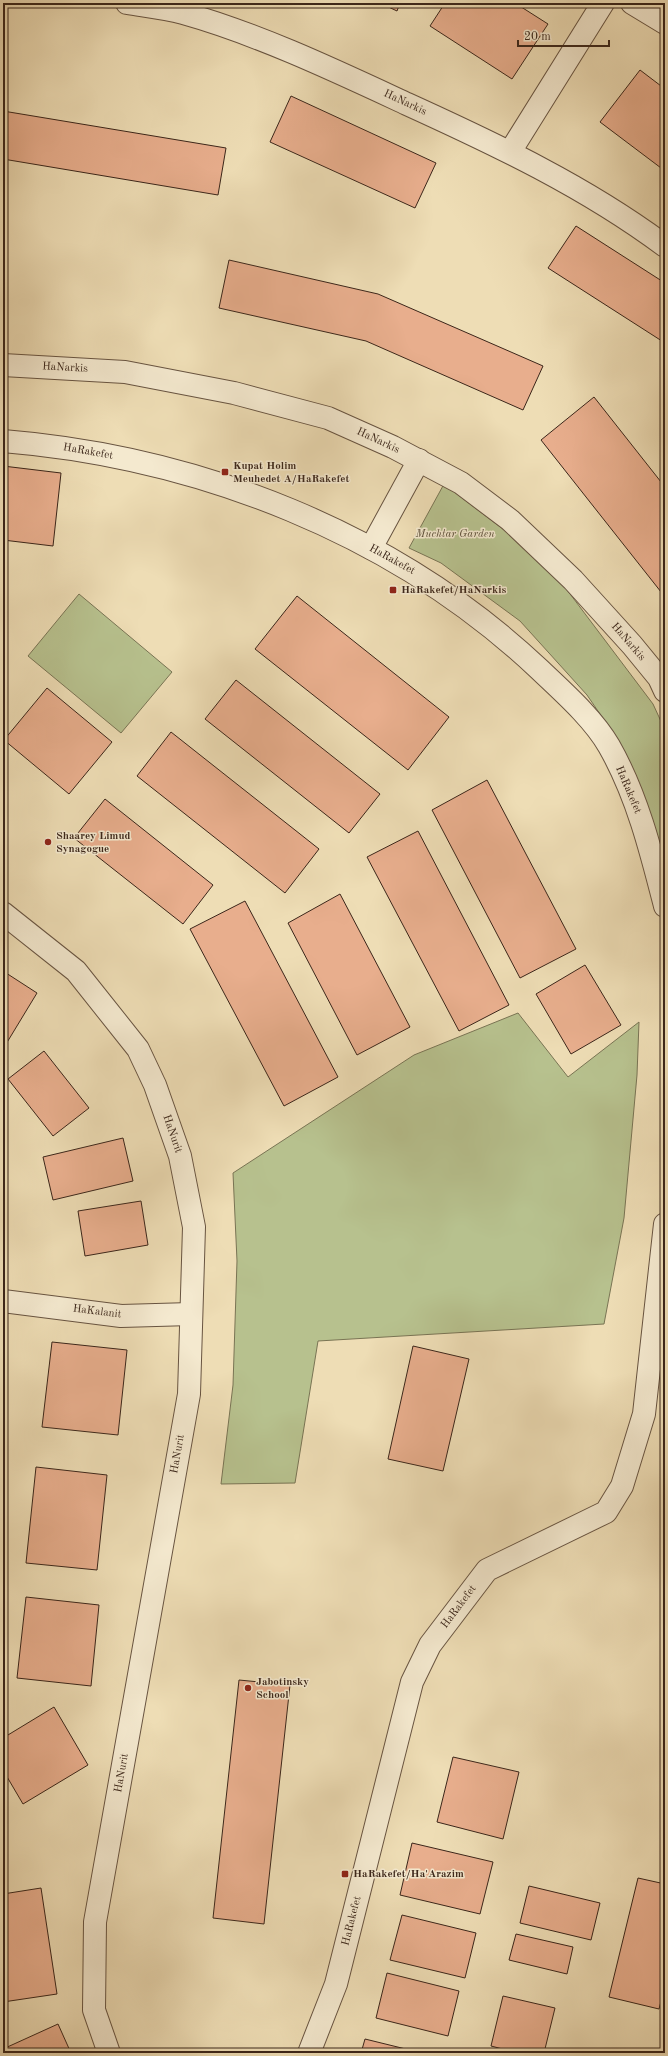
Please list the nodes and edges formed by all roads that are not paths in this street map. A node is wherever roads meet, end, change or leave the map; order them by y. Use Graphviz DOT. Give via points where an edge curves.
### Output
graph roads {
  1 [pos="127,3"];
  2 [pos="604,3"];
  3 [pos="632,3"];
  4 [pos="665,23"];
  5 [pos="510,152"];
  6 [pos="665,246"];
  7 [pos="3,365"];
  8 [pos="3,442"];
  9 [pos="419,460"];
  10 [pos="371,548"];
  11 [pos="665,690"];
  12 [pos="665,906"];
  13 [pos="3,913"];
  14 [pos="665,1224"];
  15 [pos="3,1300"];
  16 [pos="191,1314"];
  17 [pos="109,2053"];
  18 [pos="309,2053"];
  1 -- 5 [label="street, HaNarkis" via="182,13 265,42"];
  2 -- 5 [label="street"];
  3 -- 4 [label="street"];
  5 -- 6 [label="street, HaNarkis" via="574,187"];
  7 -- 9 [label="street, HaNarkis" via="125,372 234,393 328,418"];
  8 -- 10 [label="street, HaRakefet" via="52,445 132,459 208,480 307,516"];
  9 -- 10 [label="street"];
  9 -- 11 [label="street, HaNarkis" via="461,483 510,520 573,580 632,645 659,678"];
  10 -- 12 [label="street, HaRakefet" via="438,586 511,642 574,702 608,744 628,786 649,842"];
  13 -- 16 [label="street, HaNurit" via="76,971 138,1049 155,1085 180,1156 194,1227"];
  14 -- 18 [label="street, HaRakefet" via="644,1414 622,1486 606,1512 487,1570 430,1645 412,1682 336,1984"];
  15 -- 16 [label="street, HaKalanit" via="121,1316"];
  16 -- 17 [label="street, HaNurit" via="189,1394 95,1922 94,2010"];
}
